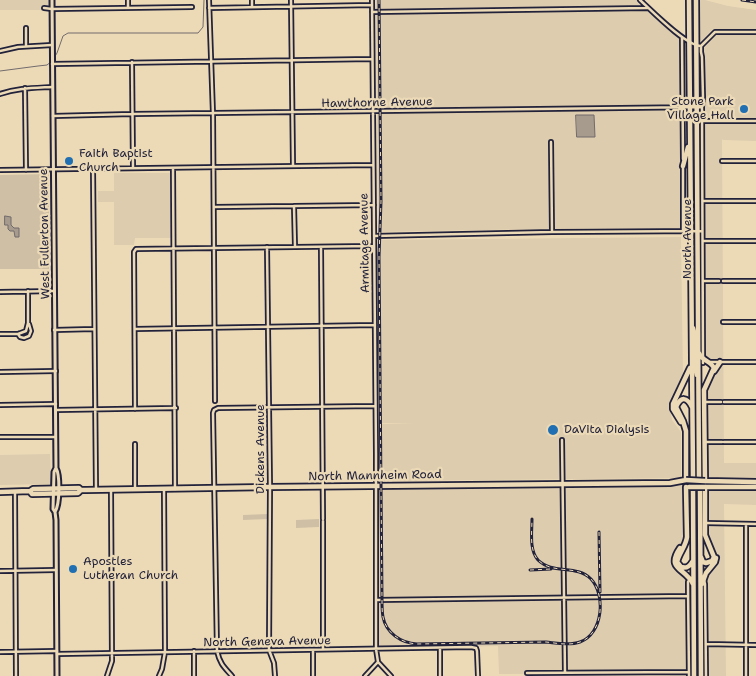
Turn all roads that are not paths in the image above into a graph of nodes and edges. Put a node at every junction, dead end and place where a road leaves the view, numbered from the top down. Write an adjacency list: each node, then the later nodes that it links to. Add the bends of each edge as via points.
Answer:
1 (52, 0): 20 (street, West Fullerton Avenue)
2 (128, 0): 17 (street)
3 (252, 0): 15 (street)
4 (291, 0): 12 (street)
5 (332, 0): 13 (street)
6 (372, 0): 11 (street, Armitage Avenue)
7 (640, 0): 19 (street)
8 (689, 0): 25 (main road, North Avenue)
9 (696, 0): 28 (main road, North Avenue)
10 (209, 1): 18 (street)
11 (372, 5): 13 (street); 21 (street, Armitage Avenue)
12 (291, 6): 13 (street); 15 (street); 31 (street)
13 (332, 6)
14 (192, 7): 17 (street)
15 (252, 7): 18 (street)
16 (44, 8): 20 (street)
17 (128, 8): 20 (street)
18 (209, 8): 32 (street)
19 (648, 8): 21 (street); 24 (street)
20 (52, 9): 26 (street, West Fullerton Avenue)
21 (372, 12): 30 (street, Armitage Avenue)
22 (26, 28): 27 (street)
23 (756, 32): 28 (street, via 715,32)
24 (682, 38): 25 (street); 38 (street, North Avenue)
25 (690, 42): 28 (street); 39 (main road, North Avenue)
26 (52, 45): 27 (street); 34 (street, West Fullerton Avenue)
27 (26, 46): 29 (street)
28 (698, 46): 40 (main road, North Avenue)
29 (0, 51)
30 (372, 59): 31 (street); 41 (street, Armitage Avenue)
31 (292, 60): 32 (street); 42 (street)
32 (211, 61): 33 (street); 44 (street)
33 (132, 62): 34 (street); 43 (street)
34 (52, 63): 35 (street, West Fullerton Avenue)
35 (52, 87): 36 (street); 45 (street, West Fullerton Avenue)
36 (25, 88): 37 (street); 65 (street)
37 (0, 94)
38 (683, 107): 39 (street, Hawthorne Avenue); 41 (street, Hawthorne Avenue); 57 (street, North Avenue)
39 (690, 107): 40 (street, Hawthorne Avenue); 48 (main road, North Avenue)
40 (699, 107): 46 (street, North Avenue); 49 (main road, North Avenue)
41 (373, 112): 42 (street, Hawthorne Avenue); 56 (street, Armitage Avenue)
42 (293, 113): 44 (street, Hawthorne Avenue); 55 (street)
43 (132, 114): 44 (street, Hawthorne Avenue); 45 (street, Hawthorne Avenue); 60 (street)
44 (213, 114): 58 (street)
45 (52, 116): 63 (street, West Fullerton Avenue)
46 (702, 121): 47 (street); 50 (street, North Avenue)
47 (756, 121)
48 (690, 135): 57 (main road); 72 (main road, North Avenue)
49 (697, 137): 50 (main road); 62 (main road, North Avenue)
50 (702, 141): 52 (street, North Avenue)
51 (551, 142): 74 (street)
52 (703, 161): 62 (main road); 66 (street, North Avenue)
53 (722, 161): 54 (street)
54 (756, 161)
55 (293, 165): 56 (street); 58 (street)
56 (373, 165): 68 (street, Armitage Avenue)
57 (683, 166): 71 (street, North Avenue)
58 (213, 167): 61 (street); 70 (street)
59 (93, 168): 60 (street); 63 (street); 97 (street)
60 (133, 168): 61 (street)
61 (173, 168): 82 (street)
62 (697, 168): 73 (main road, North Avenue)
63 (53, 169): 65 (street); 87 (street, West Fullerton Avenue)
64 (0, 170): 65 (street)
65 (26, 170)
66 (702, 201): 67 (street); 73 (street, North Avenue)
67 (756, 201)
68 (374, 205): 69 (street); 75 (street, Armitage Avenue)
69 (294, 206): 70 (street); 80 (street)
70 (214, 207): 83 (street)
71 (683, 231): 72 (street); 74 (street)
72 (690, 231): 73 (street); 92 (main road, North Avenue)
73 (700, 231): 76 (street, North Avenue); 103 (main road, North Avenue)
74 (552, 232): 75 (street)
75 (374, 236): 78 (street, Armitage Avenue)
76 (702, 241): 77 (street); 84 (street, North Avenue)
77 (756, 241)
78 (374, 246): 81 (street); 93 (street, Armitage Avenue)
79 (267, 247): 80 (street); 83 (street); 95 (street, Dickens Avenue)
80 (295, 247): 81 (street)
81 (321, 247): 94 (street)
82 (174, 248): 83 (street); 98 (street, via 136,249 134,252); 99 (street)
83 (214, 248): 96 (street)
84 (703, 281): 85 (street); 104 (street, North Avenue)
85 (756, 281)
86 (28, 291): 87 (street); 88 (street); 91 (street)
87 (54, 291): 100 (street, West Fullerton Avenue)
88 (0, 292)
89 (724, 322): 90 (street)
90 (756, 322)
91 (28, 323): 102 (street, via 26,331); 102 (street, via 32,331 29,336 24,338)
92 (691, 324): 107 (main road, North Avenue); 112 (main road)
93 (375, 325): 94 (street); 119 (street, Armitage Avenue)
94 (322, 326): 95 (street); 118 (street)
95 (268, 327): 96 (street); 120 (street, Dickens Avenue)
96 (215, 328): 99 (street); 113 (street)
97 (94, 329): 100 (street); 125 (street)
98 (135, 329): 99 (street); 123 (street)
99 (175, 329): 122 (street)
100 (54, 330): 108 (street, West Fullerton Avenue)
101 (0, 334): 102 (street)
102 (18, 334)
103 (699, 352): 104 (main road); 109 (main road, North Avenue)
104 (705, 361): 105 (street); 109 (main road); 111 (main road, via 713,365)
105 (720, 362): 106 (street); 111 (main road)
106 (756, 362)
107 (692, 365): 121 (main road, North Avenue); 126 (main road, via 673,404)
108 (56, 371): 110 (street); 116 (street, West Fullerton Avenue)
109 (699, 371): 112 (main road, North Avenue)
110 (0, 372)
111 (713, 372): 114 (main road, via 705,386)
112 (699, 386): 134 (main road, North Avenue)
113 (215, 401)
114 (704, 402): 115 (street); 130 (main road)
115 (756, 402)
116 (56, 404): 117 (street); 124 (street, West Fullerton Avenue)
117 (0, 405)
118 (322, 406): 119 (street); 120 (street); 142 (street)
119 (375, 406): 140 (street, Armitage Avenue)
120 (269, 407): 141 (street, Dickens Avenue); 145 (street, via 215,409)
121 (692, 407): 126 (main road, via 683,399 676,407); 133 (main road, North Avenue)
122 (176, 408): 123 (street); 148 (street)
123 (135, 409): 125 (street)
124 (56, 410): 125 (street); 127 (street, West Fullerton Avenue)
125 (95, 410): 149 (street)
126 (686, 431): 135 (main road)
127 (56, 437): 128 (street); 154 (street, West Fullerton Avenue)
128 (0, 438)
129 (562, 440): 139 (street)
130 (705, 442): 131 (street); 136 (main road)
131 (756, 442)
132 (135, 444): 151 (street)
133 (693, 477)
134 (699, 477)
135 (686, 480): 136 (main road, North Mannheim Road, bridge); 138 (main road, North Mannheim Road)
136 (705, 480): 137 (main road, North Mannheim Road)
137 (756, 482)
138 (670, 483): 139 (main road, North Mannheim Road); 143 (main road, North Mannheim Road)
139 (563, 484): 140 (main road, North Mannheim Road); 174 (street)
140 (376, 486): 142 (main road, North Mannheim Road); 175 (street, Armitage Avenue)
141 (270, 487): 142 (main road, North Mannheim Road); 145 (main road, North Mannheim Road); 183 (street, Dickens Avenue)
142 (323, 487): 181 (street)
143 (686, 487): 144 (main road, North Mannheim Road, bridge); 160 (main road)
144 (705, 487): 146 (main road, North Mannheim Road); 157 (main road)
145 (215, 488): 148 (main road, North Mannheim Road); 186 (street)
146 (756, 488)
147 (164, 489): 148 (main road, North Mannheim Road); 151 (main road, North Mannheim Road); 190 (street)
148 (176, 489)
149 (96, 490): 150 (main road, North Mannheim Road); 154 (main road, North Mannheim Road)
150 (111, 490): 151 (main road, North Mannheim Road); 191 (street)
151 (135, 490)
152 (693, 490): 163 (main road)
153 (700, 490): 162 (main road)
154 (56, 491): 156 (main road, North Mannheim Road, via 32,489 30,492); 164 (street, West Fullerton Avenue)
155 (0, 492): 156 (main road, North Mannheim Road)
156 (15, 492): 166 (street)
157 (705, 523): 158 (street); 161 (main road)
158 (746, 524): 159 (street); 178 (street)
159 (756, 524)
160 (687, 531): 163 (main road, via 677,562 685,568); 169 (main road, via 674,561 676,568)
161 (706, 538): 162 (main road, via 713,560 706,563); 170 (main road, via 717,557)
162 (700, 556): 168 (main road)
163 (693, 559): 167 (main road)
164 (56, 570): 166 (street); 189 (street, West Fullerton Avenue)
165 (0, 571): 166 (street)
166 (16, 571): 188 (street)
167 (693, 573): 169 (street); 171 (main road)
168 (700, 573): 170 (street); 172 (main road)
169 (690, 579): 171 (main road); 173 (street)
170 (704, 579): 172 (main road); 177 (street)
171 (693, 587): 176 (main road)
172 (700, 590): 177 (main road)
173 (688, 596): 174 (street); 176 (street)
174 (564, 598): 175 (street); 194 (street)
175 (376, 600): 182 (street, Armitage Avenue)
176 (691, 643): 177 (street); 195 (street); 208 (main road)
177 (703, 644): 178 (street); 209 (main road); 210 (street)
178 (746, 645): 179 (street); 211 (street)
179 (756, 645)
180 (440, 648): 182 (street, North Geneva Avenue); 206 (street); 207 (street, North Geneva Avenue, via 476,648)
181 (323, 649): 182 (street, North Geneva Avenue); 184 (street, North Geneva Avenue)
182 (376, 649): 192 (street, Armitage Avenue)
183 (269, 650): 184 (street, North Geneva Avenue); 186 (street, North Geneva Avenue); 202 (street, Dickens Avenue)
184 (313, 650): 203 (street)
185 (194, 651): 186 (street, North Geneva Avenue); 190 (street, North Geneva Avenue); 200 (street)
186 (217, 651): 201 (street, via 222,665)
187 (0, 652): 188 (street, North Geneva Avenue)
188 (16, 652): 189 (street, North Geneva Avenue); 196 (street)
189 (57, 652): 191 (street, North Geneva Avenue); 197 (street, West Fullerton Avenue)
190 (164, 652): 191 (street, North Geneva Avenue); 199 (street)
191 (112, 653): 198 (street)
192 (378, 662): 204 (street); 205 (street)
193 (527, 673): 194 (street)
194 (565, 673): 195 (street)
195 (689, 674)
196 (16, 676)
197 (58, 676)
198 (108, 676)
199 (159, 676)
200 (194, 676)
201 (232, 676)
202 (275, 676)
203 (313, 676)
204 (365, 676)
205 (391, 676)
206 (440, 676)
207 (478, 676)
208 (694, 676)
209 (701, 676)
210 (706, 676)
211 (746, 676)

